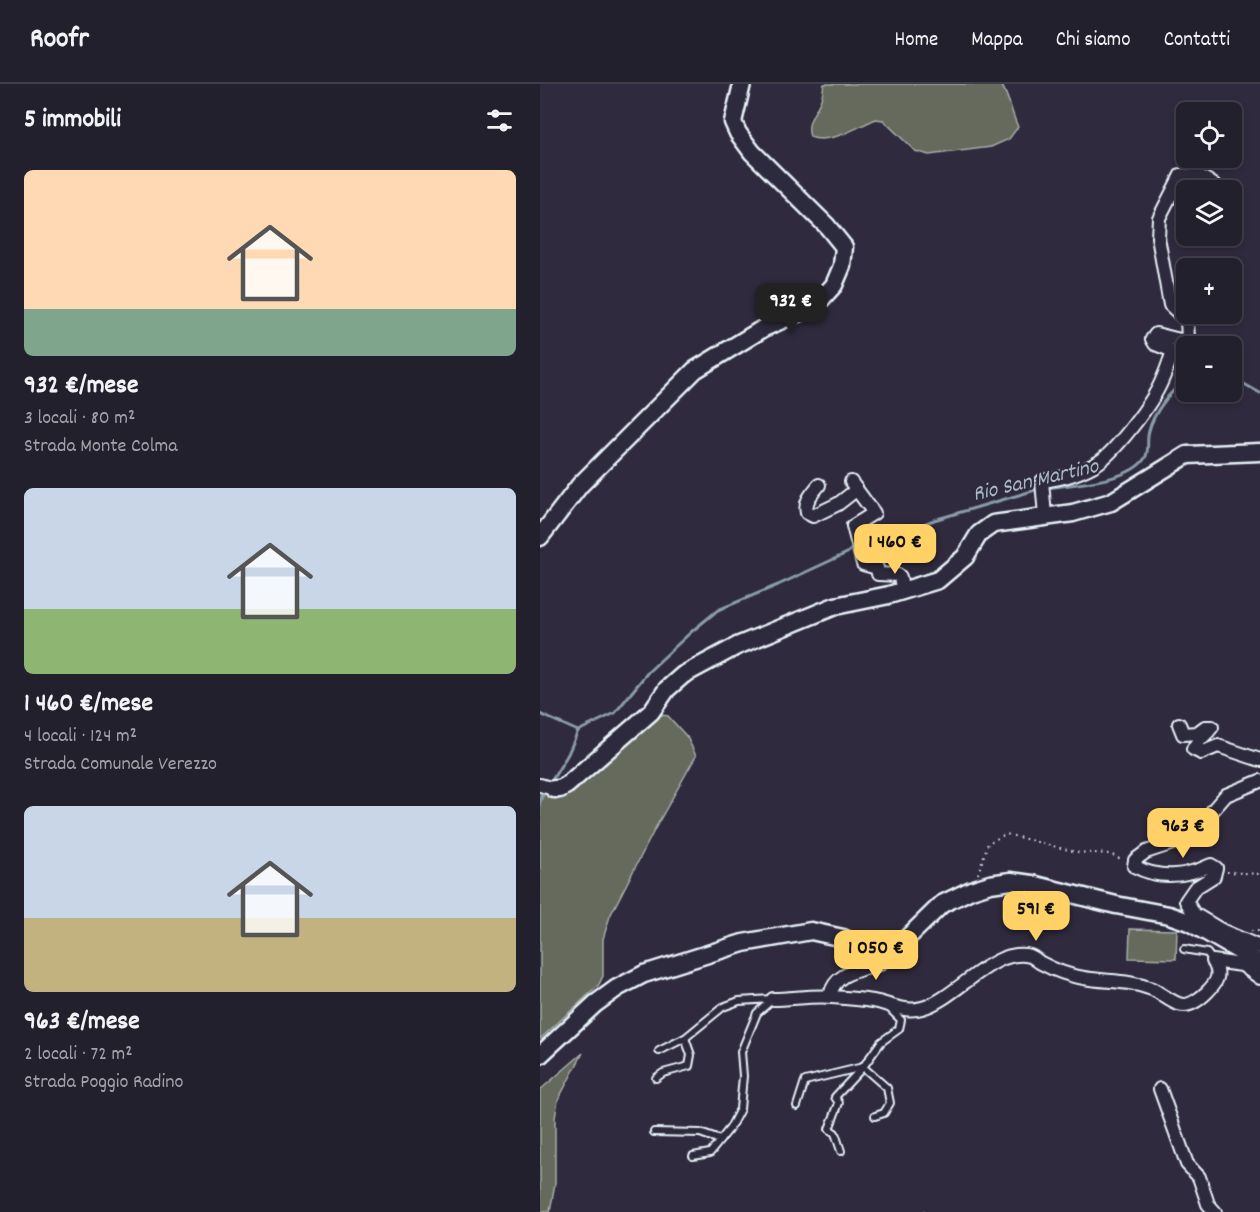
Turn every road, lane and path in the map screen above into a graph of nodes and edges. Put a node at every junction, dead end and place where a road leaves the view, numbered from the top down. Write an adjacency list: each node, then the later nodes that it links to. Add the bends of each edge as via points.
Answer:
1 (742, 84): 8 (street, via 733,122 738,133 844,247 834,285 816,304 764,328 695,370 579,484)
2 (1179, 180): 3 (street, via 1181,176 1200,176)
3 (1206, 180)
4 (1176, 186): 7 (street, via 1159,218 1158,237 1170,305 1187,321 1188,338 1155,334 1155,344 1173,351 1155,395 1099,462 1075,474 1042,481)
5 (1260, 452): 7 (street, via 1187,455 1111,502)
6 (819, 485): 9 (street, via 807,500 807,513 813,516 838,504 853,486 874,513 853,526 863,564 877,568 878,574 898,575 902,587)
7 (1045, 516): 9 (street, via 993,524 979,534 950,572)
8 (542, 531)
9 (908, 589): 13 (street, via 835,606 700,665 667,689 651,712 579,775 561,789)
10 (1179, 724): 11 (street, via 1183,734 1212,728 1198,739 1193,749 1201,753 1218,746)
11 (1260, 760)
12 (1260, 782): 14 (street, via 1226,795 1197,836 1146,852 1135,860)
13 (547, 787)
14 (1134, 866): 15 (street, via 1166,876 1191,874 1211,865); 17 (path, via 1110,854 1076,852 1006,834 988,843 978,868)
15 (1215, 871): 16 (path); 18 (street, via 1186,901 1194,914)
16 (1260, 874)
17 (977, 888): 18 (street, via 1011,881 1032,884 1169,915); 20 (street, via 942,904)
18 (1217, 933): 19 (street); 23 (street)
19 (1260, 947)
20 (891, 949): 25 (street, via 882,963 837,980); 30 (street, via 862,947 843,938 811,932 743,943 675,963 617,988)
21 (1184, 949): 22 (lane, via 1207,954)
22 (1213, 961): 24 (street, via 1242,965); 27 (street, via 1219,970 1218,978 1191,1004 1182,1005 1151,989 1122,981 1084,978 1018,954 992,963 933,1004 906,1011)
23 (1260, 963)
24 (1260, 978)
25 (830, 996): 26 (street); 27 (street)
26 (773, 999): 28 (lane, via 739,1001 723,1007); 37 (lane, via 757,1013 741,1052 744,1076 740,1109)
27 (893, 1005): 31 (lane, via 891,1010 901,1020 899,1029 881,1042)
28 (685, 1038): 29 (lane); 32 (lane, via 689,1066)
29 (659, 1051)
30 (540, 1055)
31 (863, 1067): 34 (lane, via 805,1081); 35 (lane, via 887,1088 890,1103 885,1113); 38 (lane, via 835,1096 839,1103 829,1129 835,1133)
32 (656, 1078)
33 (1160, 1089): 40 (street, via 1187,1164 1199,1177 1208,1204)
34 (797, 1106)
35 (875, 1116)
36 (654, 1132): 37 (lane, via 700,1133)
37 (720, 1140): 39 (lane, via 710,1153)
38 (841, 1151)
39 (693, 1155)
40 (1215, 1212)

